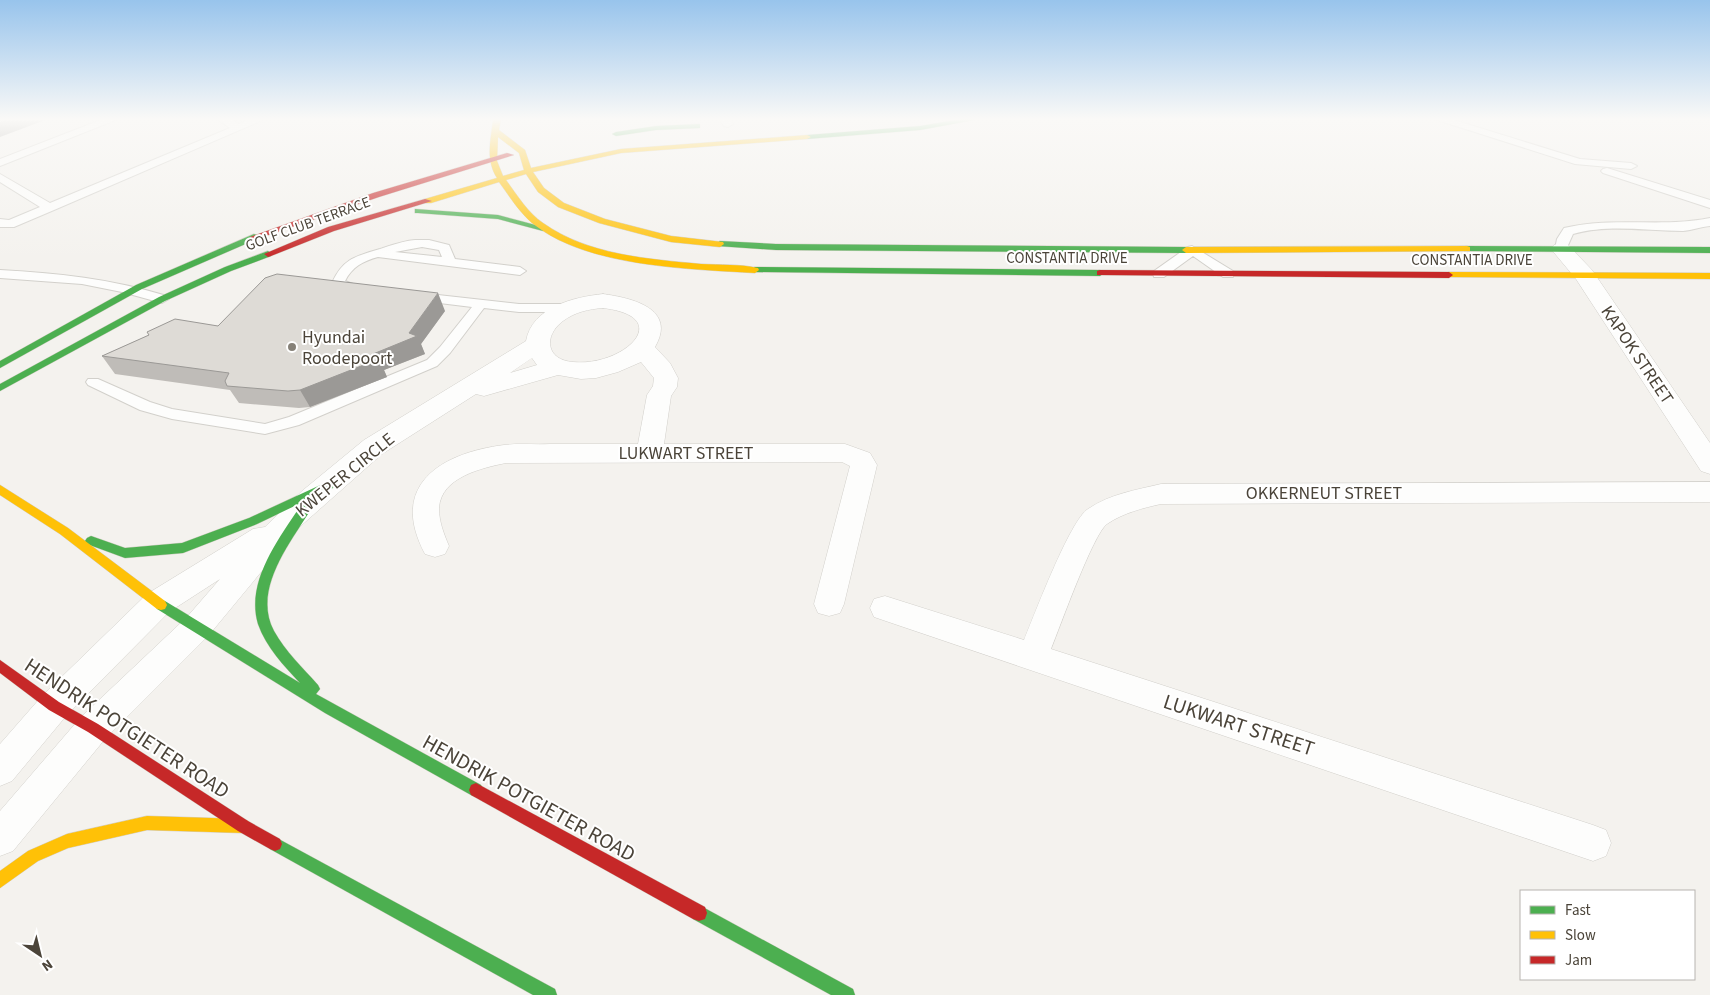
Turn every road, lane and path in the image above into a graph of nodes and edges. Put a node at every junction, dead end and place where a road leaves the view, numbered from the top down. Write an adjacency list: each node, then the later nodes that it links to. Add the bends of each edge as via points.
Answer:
1 (151, 165): 13 (lane)
2 (474, 165): 27 (street, GOLF CLUB TERRACE, via 312,214)
3 (495, 165): 11 (street, CONSTANTIA DRIVE)
4 (527, 165): 9 (street, CONSTANTIA DRIVE)
5 (554, 165): 9 (street, GOLF CLUB TERRACE)
6 (1590, 165): 12 (lane)
7 (1624, 165): 8 (lane)
8 (1631, 166)
9 (528, 171): 11 (street, GOLF CLUB TERRACE); 19 (street, CONSTANTIA DRIVE, via 541,190 582,215 648,234 697,243 776,247)
10 (0, 177): 13 (lane)
11 (502, 178): 14 (street, GOLF CLUB TERRACE); 17 (street, CONSTANTIA DRIVE, via 522,207)
12 (1710, 204)
13 (50, 208): 16 (lane, via 10,224)
14 (389, 211): 17 (street, via 438,211 498,217); 30 (street, GOLF CLUB TERRACE, via 279,248)
15 (1710, 222): 18 (lane, via 1685,226 1603,225 1580,228 1568,231)
16 (0, 223)
17 (545, 228): 23 (street, CONSTANTIA DRIVE, via 582,245 618,255 692,266 776,271)
18 (1561, 248): 19 (street, CONSTANTIA DRIVE); 20 (street, CONSTANTIA DRIVE); 25 (street, KAPOK STREET)
19 (1192, 250): 23 (lane); 24 (lane)
20 (1710, 250)
21 (520, 271): 28 (lane, via 377,253 360,258 343,270 338,283 354,290)
22 (0, 274): 27 (lane, via 58,277)
23 (1159, 274): 24 (street, CONSTANTIA DRIVE)
24 (1228, 274): 25 (street, CONSTANTIA DRIVE)
25 (1584, 275): 26 (street, CONSTANTIA DRIVE); 44 (street, KAPOK STREET)
26 (1710, 276)
27 (134, 289): 30 (lane); 36 (street, GOLF CLUB TERRACE)
28 (374, 292)
29 (403, 295): 31 (lane)
30 (162, 299): 40 (street, GOLF CLUB TERRACE)
31 (481, 304): 32 (lane); 39 (lane, via 432,363 294,422 272,428 172,414 144,406)
32 (519, 308): 33 (lane); 34 (lane)
33 (568, 308): 34 (street, KWEPER CIRCLE, via 553,316); 35 (street, KWEPER CIRCLE, via 603,301 635,308 645,316 650,326 649,337)
34 (540, 335): 38 (street, via 538,350 545,360); 41 (street, KWEPER CIRCLE)
35 (642, 348): 37 (street, KWEPER CIRCLE, via 630,359); 42 (street, via 666,378 665,387)
36 (0, 365)
37 (613, 366): 38 (street, KWEPER CIRCLE, via 575,371); 42 (street, via 653,382)
38 (558, 367): 41 (street, KWEPER CIRCLE)
39 (93, 382)
40 (0, 388)
41 (456, 395): 46 (street, KWEPER CIRCLE, via 373,447)
42 (659, 395): 43 (street)
43 (650, 453): 50 (street, LUKWART STREET, via 506,454 485,456 451,469 433,485 425,512 427,531); 52 (street, LUKWART STREET, via 845,453 861,460 864,465 862,480)
44 (1710, 464)
45 (0, 489): 49 (street)
46 (320, 492): 48 (street, KWEPER CIRCLE); 49 (street, via 184,548 125,553); 58 (street, via 272,562 266,576 261,611 263,623 274,642)
47 (1710, 492): 55 (street, OKKERNEUT STREET, via 1160,494 1127,502 1096,517 1078,547)
48 (285, 524): 51 (street, KWEPER CIRCLE); 54 (street, KWEPER CIRCLE)
49 (64, 531): 51 (street, HENDRIK POTGIETER ROAD)
50 (435, 546)
51 (158, 603): 54 (street, HENDRIK POTGIETER ROAD); 57 (street, KWEPER CIRCLE)
52 (829, 604)
53 (885, 608): 55 (street, LUKWART STREET)
54 (198, 626): 58 (street, HENDRIK POTGIETER ROAD); 59 (street, KWEPER CIRCLE)
55 (1033, 656): 63 (street, LUKWART STREET)
56 (0, 666): 57 (street, HENDRIK POTGIETER ROAD)
57 (54, 706): 59 (street, HENDRIK POTGIETER ROAD); 60 (street, KWEPER CIRCLE)
58 (330, 709): 66 (street, HENDRIK POTGIETER ROAD)
59 (93, 728): 61 (street, HENDRIK POTGIETER ROAD); 62 (street, KWEPER CIRCLE)
60 (0, 770)
61 (243, 826): 64 (street, via 147,823 67,841 33,856); 65 (street, HENDRIK POTGIETER ROAD)
62 (0, 838)
63 (1593, 843)
64 (0, 880)
65 (549, 995)
66 (847, 995)

